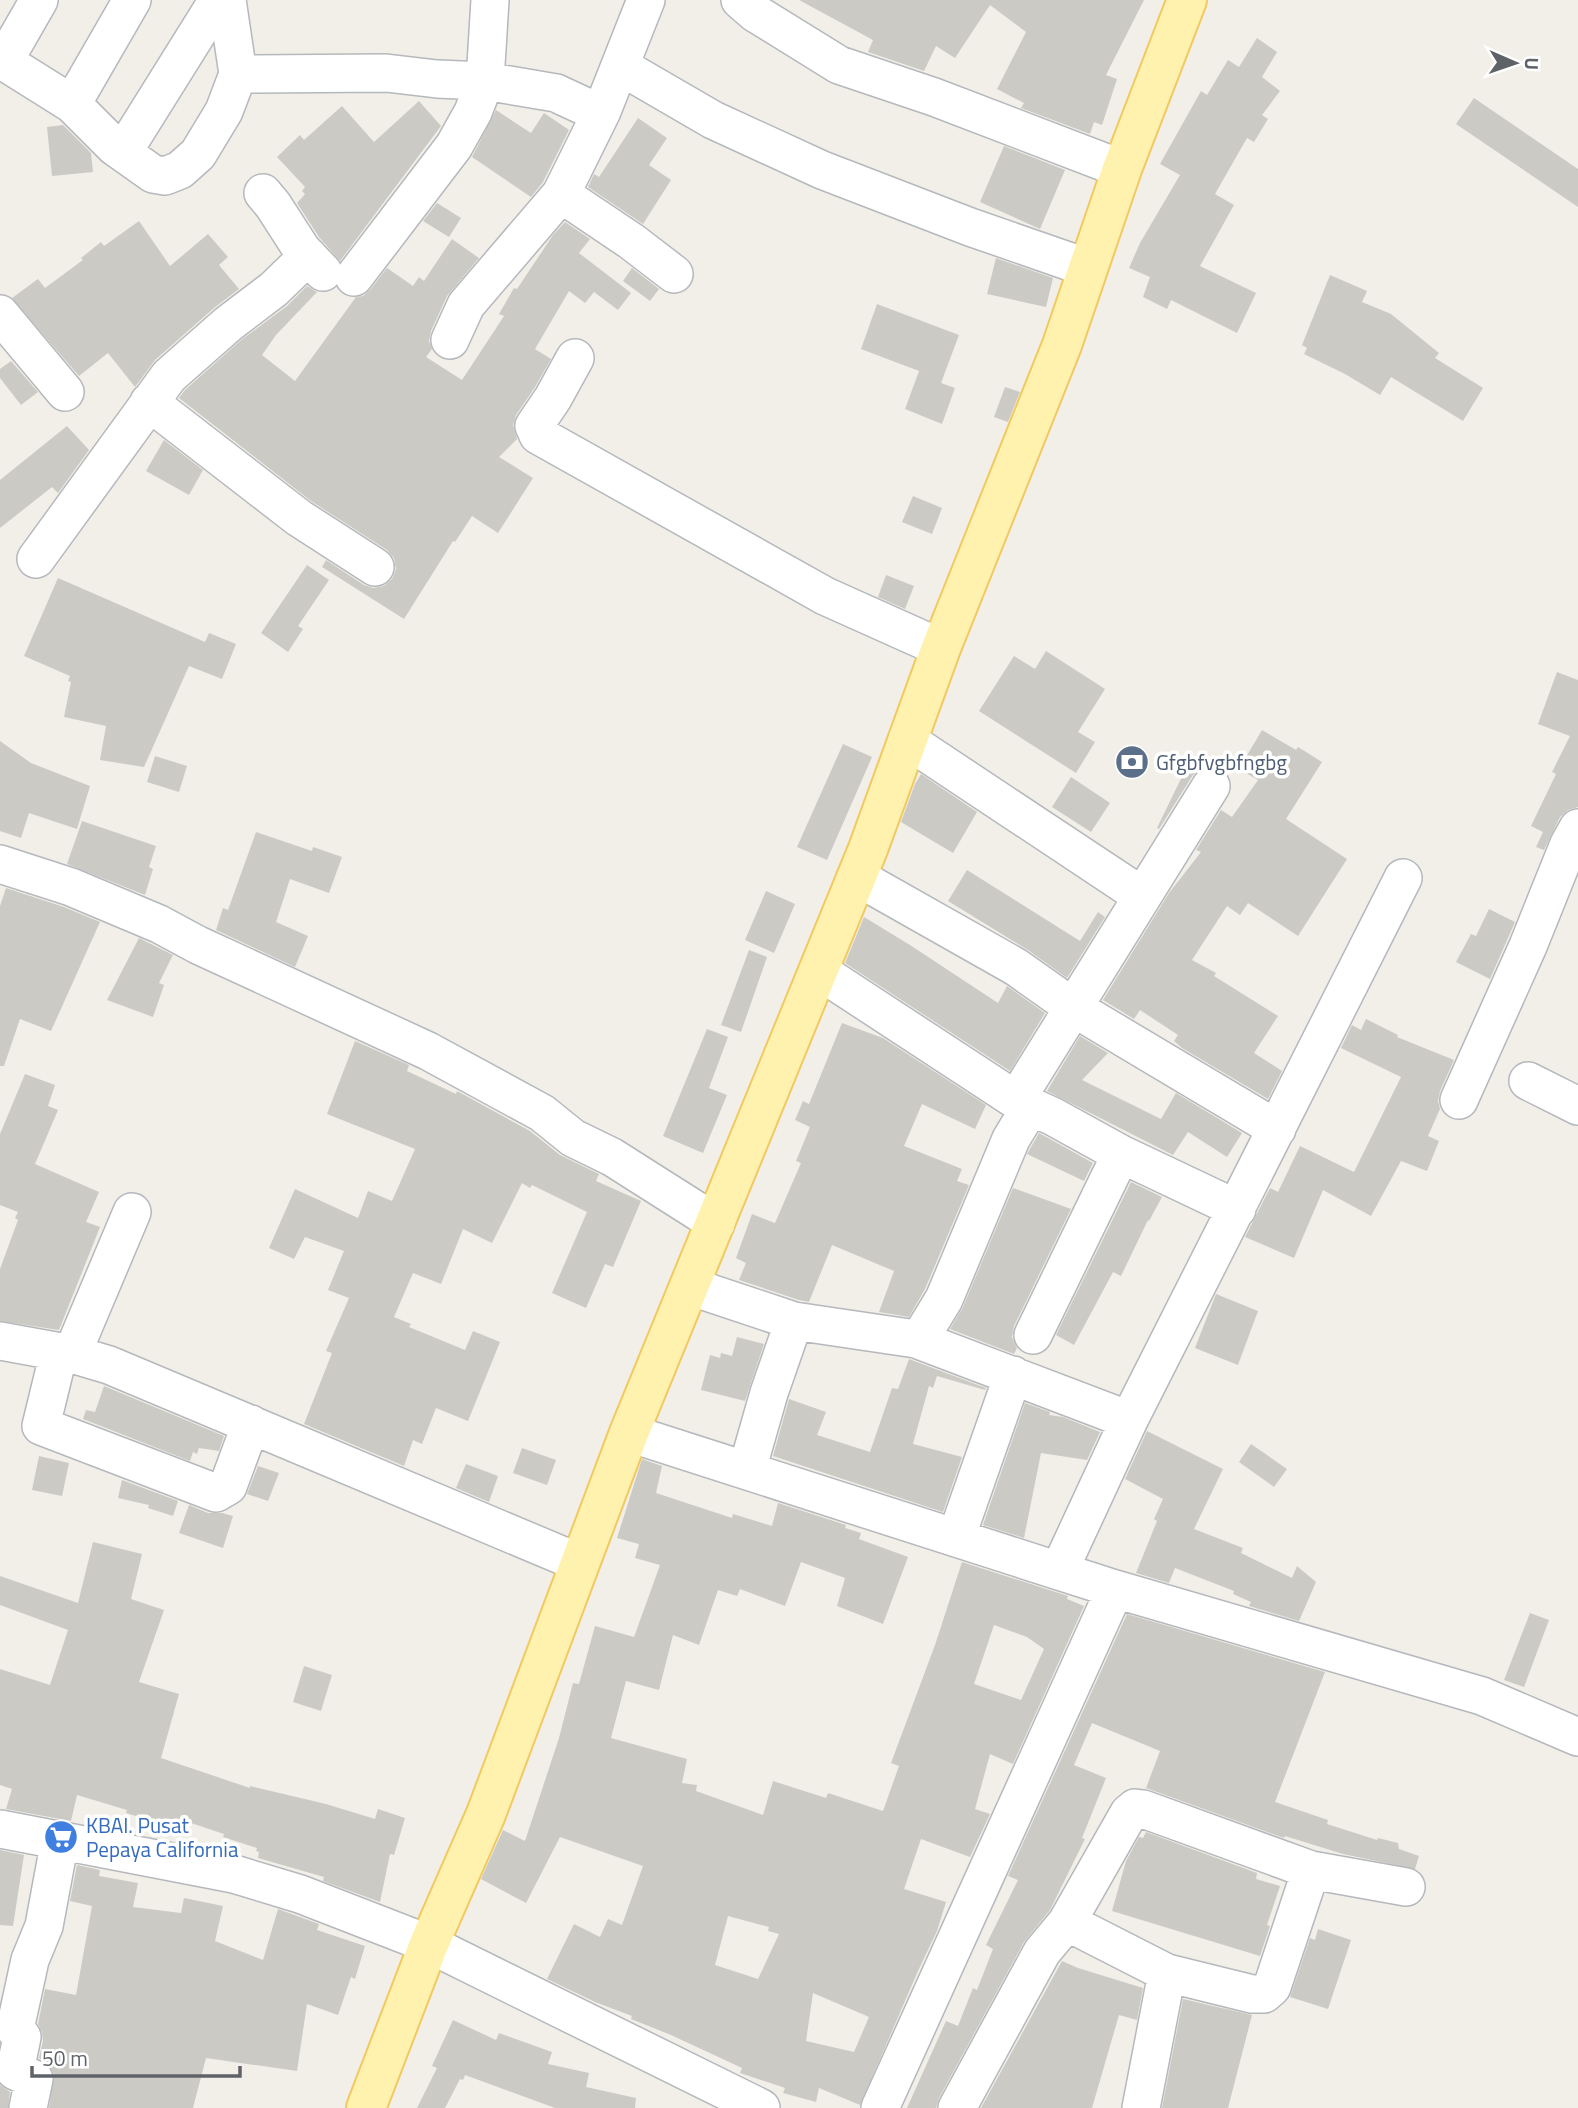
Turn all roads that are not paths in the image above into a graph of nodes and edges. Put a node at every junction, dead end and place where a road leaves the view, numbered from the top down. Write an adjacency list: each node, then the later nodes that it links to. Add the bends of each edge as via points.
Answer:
1 (39, 0): 9 (street)
2 (132, 0): 13 (street)
3 (218, 0): 15 (street)
4 (227, 0): 11 (street)
5 (490, 0): 12 (street)
6 (646, 0): 10 (street)
7 (740, 0): 16 (street, via 839,65)
8 (1187, 0): 16 (main road)
9 (2, 60): 13 (street)
10 (620, 66): 14 (street); 20 (street, via 713,120 822,170)
11 (238, 74): 12 (street, via 386,73); 15 (street, via 218,122 198,154 180,170 166,176 153,174)
12 (485, 81): 14 (street, via 556,93); 19 (street, via 454,146)
13 (72, 104): 15 (street)
14 (602, 111): 18 (street)
15 (123, 152)
16 (1122, 169): 20 (main road)
17 (263, 193): 19 (street)
18 (561, 194): 21 (street); 23 (street, via 466,305)
19 (328, 268): 26 (street, via 274,289 169,376)
20 (1088, 268): 29 (main road, via 1062,345)
21 (674, 274)
22 (0, 314): 25 (street)
23 (450, 340)
24 (575, 358): 29 (street, via 534,426 538,435 825,596)
25 (65, 392)
26 (149, 402): 27 (street); 28 (street, via 299,519)
27 (36, 558)
28 (375, 567)
29 (941, 648): 30 (main road)
30 (907, 740): 34 (main road); 36 (street)
31 (1211, 786): 36 (street)
32 (1578, 828): 40 (street)
33 (0, 864): 47 (street, via 71,887 159,924 428,1051 542,1113 573,1138 612,1157)
34 (856, 877): 37 (main road); 38 (street, via 1016,967)
35 (1403, 878): 43 (street)
36 (1142, 896): 38 (street)
37 (819, 971): 41 (street); 47 (main road)
38 (1074, 1008): 41 (street); 43 (street)
39 (1528, 1081): 42 (street)
40 (1459, 1100)
41 (1024, 1103): 44 (street); 51 (street, via 944,1299)
42 (1578, 1106)
43 (1277, 1129): 45 (street)
44 (1121, 1154): 45 (street); 50 (street)
45 (1237, 1209): 55 (street)
46 (132, 1212): 53 (street)
47 (716, 1223): 48 (main road)
48 (689, 1286): 49 (street); 57 (main road)
49 (794, 1321): 51 (street); 58 (street)
50 (1033, 1335)
51 (919, 1340): 54 (street)
52 (0, 1341): 53 (street)
53 (65, 1353): 56 (street, via 109,1365); 56 (street, via 41,1426 216,1493 228,1486)
54 (1013, 1375): 55 (street); 59 (street)
55 (1129, 1420): 61 (street)
56 (251, 1424): 60 (street)
57 (629, 1433): 58 (street); 60 (main road)
58 (747, 1470): 59 (street)
59 (956, 1538): 61 (street)
60 (580, 1563): 69 (main road, via 486,1814)
61 (1059, 1571): 62 (street)
62 (1115, 1589): 63 (street, via 1482,1696); 74 (street)
63 (1578, 1737)
64 (0, 1829): 65 (street)
65 (60, 1840): 69 (street, via 234,1874); 71 (street, via 44,1926 30,1960 15,2029 22,2037 15,2071 34,2079)
66 (1311, 1870): 67 (street); 68 (street, via 1135,1808); 70 (street, via 1272,1987 1264,1994)
67 (1406, 1887)
68 (1068, 1922): 70 (street); 75 (street, via 1042,1952)
69 (429, 1944): 72 (main road); 73 (street)
70 (1167, 1973): 76 (street)
71 (27, 2108)
72 (366, 2108)
73 (761, 2108)
74 (880, 2108)
75 (957, 2108)
76 (1141, 2108)

